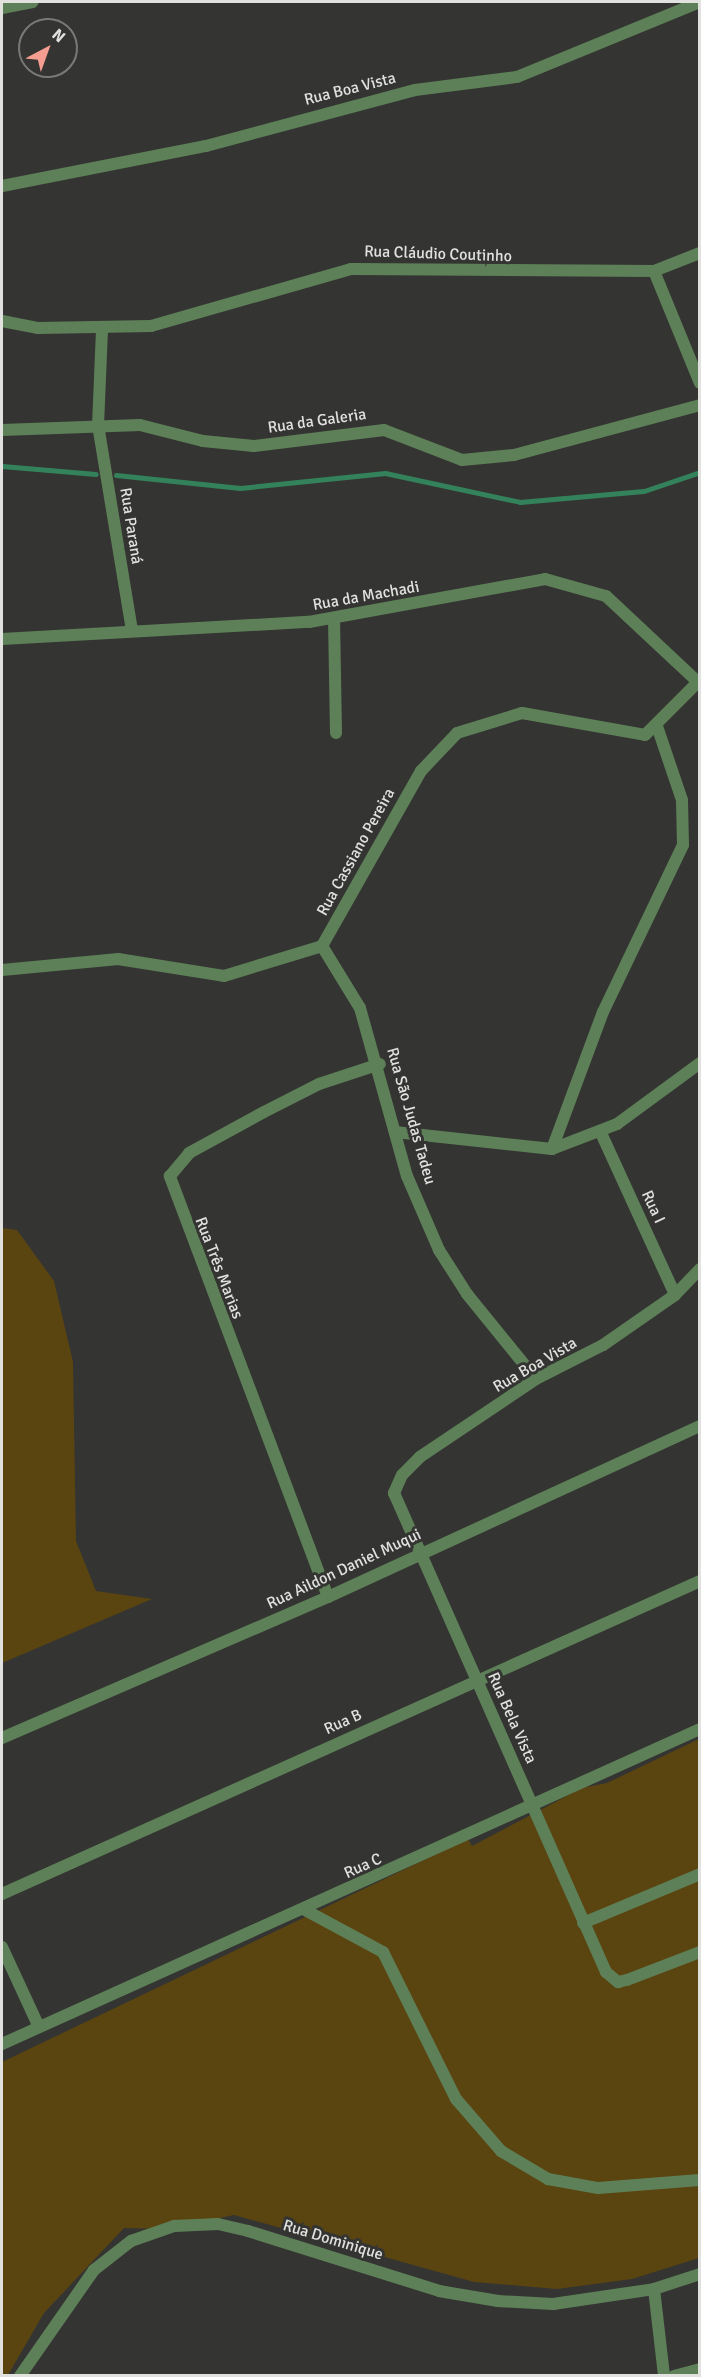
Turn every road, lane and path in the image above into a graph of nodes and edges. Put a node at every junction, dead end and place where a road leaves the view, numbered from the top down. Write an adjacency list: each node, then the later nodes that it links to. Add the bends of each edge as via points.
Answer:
1 (32, 2): 3 (street)
2 (699, 2): 4 (street, Rua Boa Vista, via 517,77 415,90 206,146)
3 (2, 8)
4 (2, 186)
5 (699, 253): 6 (street, Rua Cláudio Coutinho)
6 (654, 271): 8 (street, Rua Cláudio Coutinho, via 351,268 193,318); 9 (street)
7 (2, 321): 8 (street, Rua Cláudio Coutinho, via 38,328)
8 (102, 330): 11 (street, Rua Paraná)
9 (699, 383)
10 (699, 405): 11 (street, Rua da Galeria, via 514,455 462,460 384,430 254,446 203,441 146,426)
11 (98, 425): 12 (street, Rua da Galeria); 14 (street, Rua Paraná)
12 (2, 430)
13 (334, 618): 14 (street, Rua da Machadi); 16 (street, Rua da Machadi, via 556,580 606,596); 18 (street)
14 (132, 631): 15 (street, Rua da Machadi)
15 (2, 639)
16 (699, 681): 17 (street)
17 (657, 726): 19 (street, Rua Cassiano Pereira, via 645,735 522,713 457,733 421,771); 25 (street, via 682,800 683,845 603,1012)
18 (336, 733)
19 (322, 946): 20 (street, via 224,976 118,959); 22 (street, Rua São Judas Tadeu, via 360,1008)
20 (2, 970)
21 (699, 1063): 24 (street)
22 (380, 1064): 23 (street, Rua São Judas Tadeu); 34 (street, Rua Três Marias, via 319,1084 264,1112 189,1153 170,1176)
23 (394, 1132): 25 (street); 29 (street, Rua São Judas Tadeu, via 439,1250)
24 (600, 1133): 25 (street); 28 (street, Rua I)
25 (552, 1149)
26 (699, 1269): 27 (street, Rua Boa Vista)
27 (694, 1284): 28 (street, Rua Boa Vista)
28 (675, 1295): 29 (street, Rua Boa Vista, via 603,1345)
29 (536, 1379): 31 (street, Rua Boa Vista, via 420,1457 402,1475)
30 (699, 1426): 32 (street, Rua Aildon Daniel Muqui)
31 (394, 1493): 32 (street, Rua Bela Vista)
32 (418, 1551): 34 (street, Rua Aildon Daniel Muqui); 35 (street, Rua Bela Vista)
33 (699, 1581): 35 (street, Rua B)
34 (328, 1597): 37 (street, Rua Aildon Daniel Muqui)
35 (478, 1681): 38 (street, Rua Bela Vista); 40 (street, Rua B)
36 (699, 1729): 38 (street, Rua C)
37 (2, 1738)
38 (532, 1807): 41 (street, Rua C); 42 (street, Rua Bela Vista)
39 (699, 1874): 42 (street)
40 (2, 1894)
41 (305, 1910): 45 (street, Rua C); 47 (street, via 383,1952 456,2099 501,2151 548,2179 598,2188)
42 (583, 1923): 44 (street, Rua Bela Vista, via 598,1958 618,1982)
43 (2, 1947): 45 (street)
44 (699, 1952)
45 (39, 2027): 46 (street, Rua C)
46 (2, 2044)
47 (699, 2180)
48 (699, 2274): 49 (street, Rua Dominique)
49 (654, 2289): 51 (street, Rua Dominique, via 553,2304 498,2301 439,2291 218,2224 174,2226 131,2241 94,2270); 52 (street)
50 (699, 2369): 53 (street)
51 (20, 2376)
52 (663, 2376)
53 (674, 2376)

